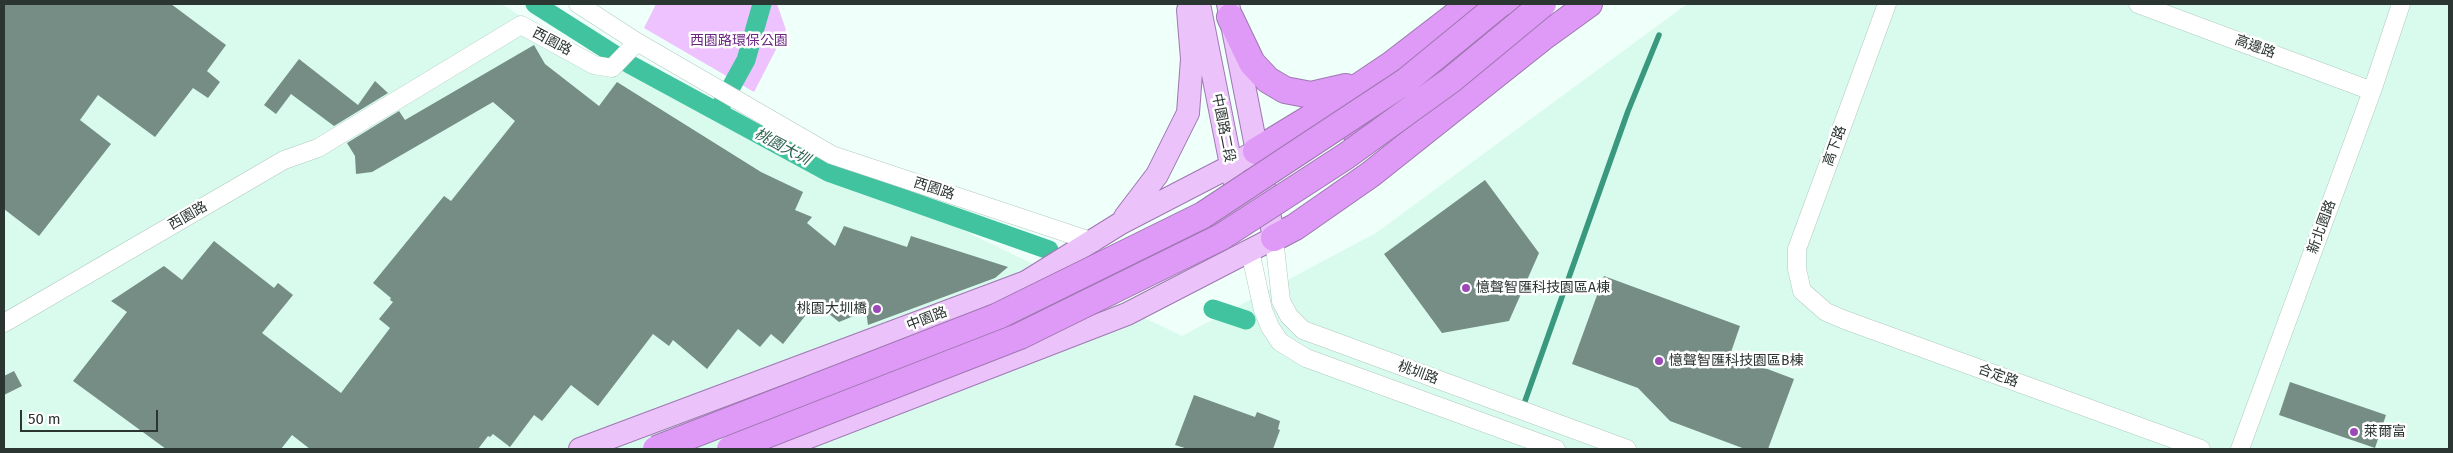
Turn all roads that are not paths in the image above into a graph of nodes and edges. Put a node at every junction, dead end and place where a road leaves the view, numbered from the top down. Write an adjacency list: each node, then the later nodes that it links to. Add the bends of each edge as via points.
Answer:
1 (578, 4): 15 (street)
2 (1187, 4): 22 (main road, via 1192,59 1188,113 1157,176)
3 (1199, 4): 19 (main road, 中園路二段)
4 (1470, 4): 16 (highway)
5 (1500, 4): 30 (highway, bridge, via 1406,81 1203,215 998,316)
6 (1520, 4): 20 (highway, via 1387,110)
7 (1543, 4): 31 (highway, bridge, via 1451,80 1361,145 1221,237 1020,336)
8 (1576, 4): 14 (highway)
9 (1589, 4): 14 (highway)
10 (1887, 4): 26 (street, 高下路, via 1798,249 1797,269)
11 (2138, 4): 17 (street, 高邊路)
12 (2401, 4): 17 (street, 新北園路)
13 (1229, 10): 16 (highway, via 1252,63 1268,80 1285,90 1311,95 1340,90); 18 (main road, 中園路二段)
14 (1542, 38): 23 (highway, via 1371,174)
15 (637, 42): 24 (street, 西園路, via 832,155); 27 (street, 西園路, via 612,68 594,64 521,25 318,148 284,160)
16 (1392, 64): 18 (highway)
17 (2372, 91): 36 (street, 新北園路)
18 (1256, 151): 19 (main road, 中園路); 20 (main road, 中園路二段)
19 (1231, 166): 21 (main road, 中園路二段); 22 (main road, 中園路)
20 (1266, 197): 21 (main road); 23 (main road, 中園路二段)
21 (1240, 210): 25 (main road, 中園路二段); 28 (main road, via 1097,287)
22 (1121, 223): 24 (main road, 中園路)
23 (1274, 238): 25 (main road); 34 (street, 桃圳路, via 1281,301 1302,330)
24 (1094, 242): 29 (main road, 中園路, via 1026,282)
25 (1250, 251): 28 (main road, via 1127,314); 33 (street, 桃圳路, via 1263,310 1280,342 1306,358)
26 (1802, 291): 35 (street, 合定路, via 1826,312 1839,318)
27 (4, 324)
28 (932, 390): 32 (main road)
29 (580, 449)
30 (656, 449)
31 (730, 449)
32 (778, 449)
33 (1556, 449)
34 (1627, 449)
35 (2201, 449)
36 (2240, 449)

